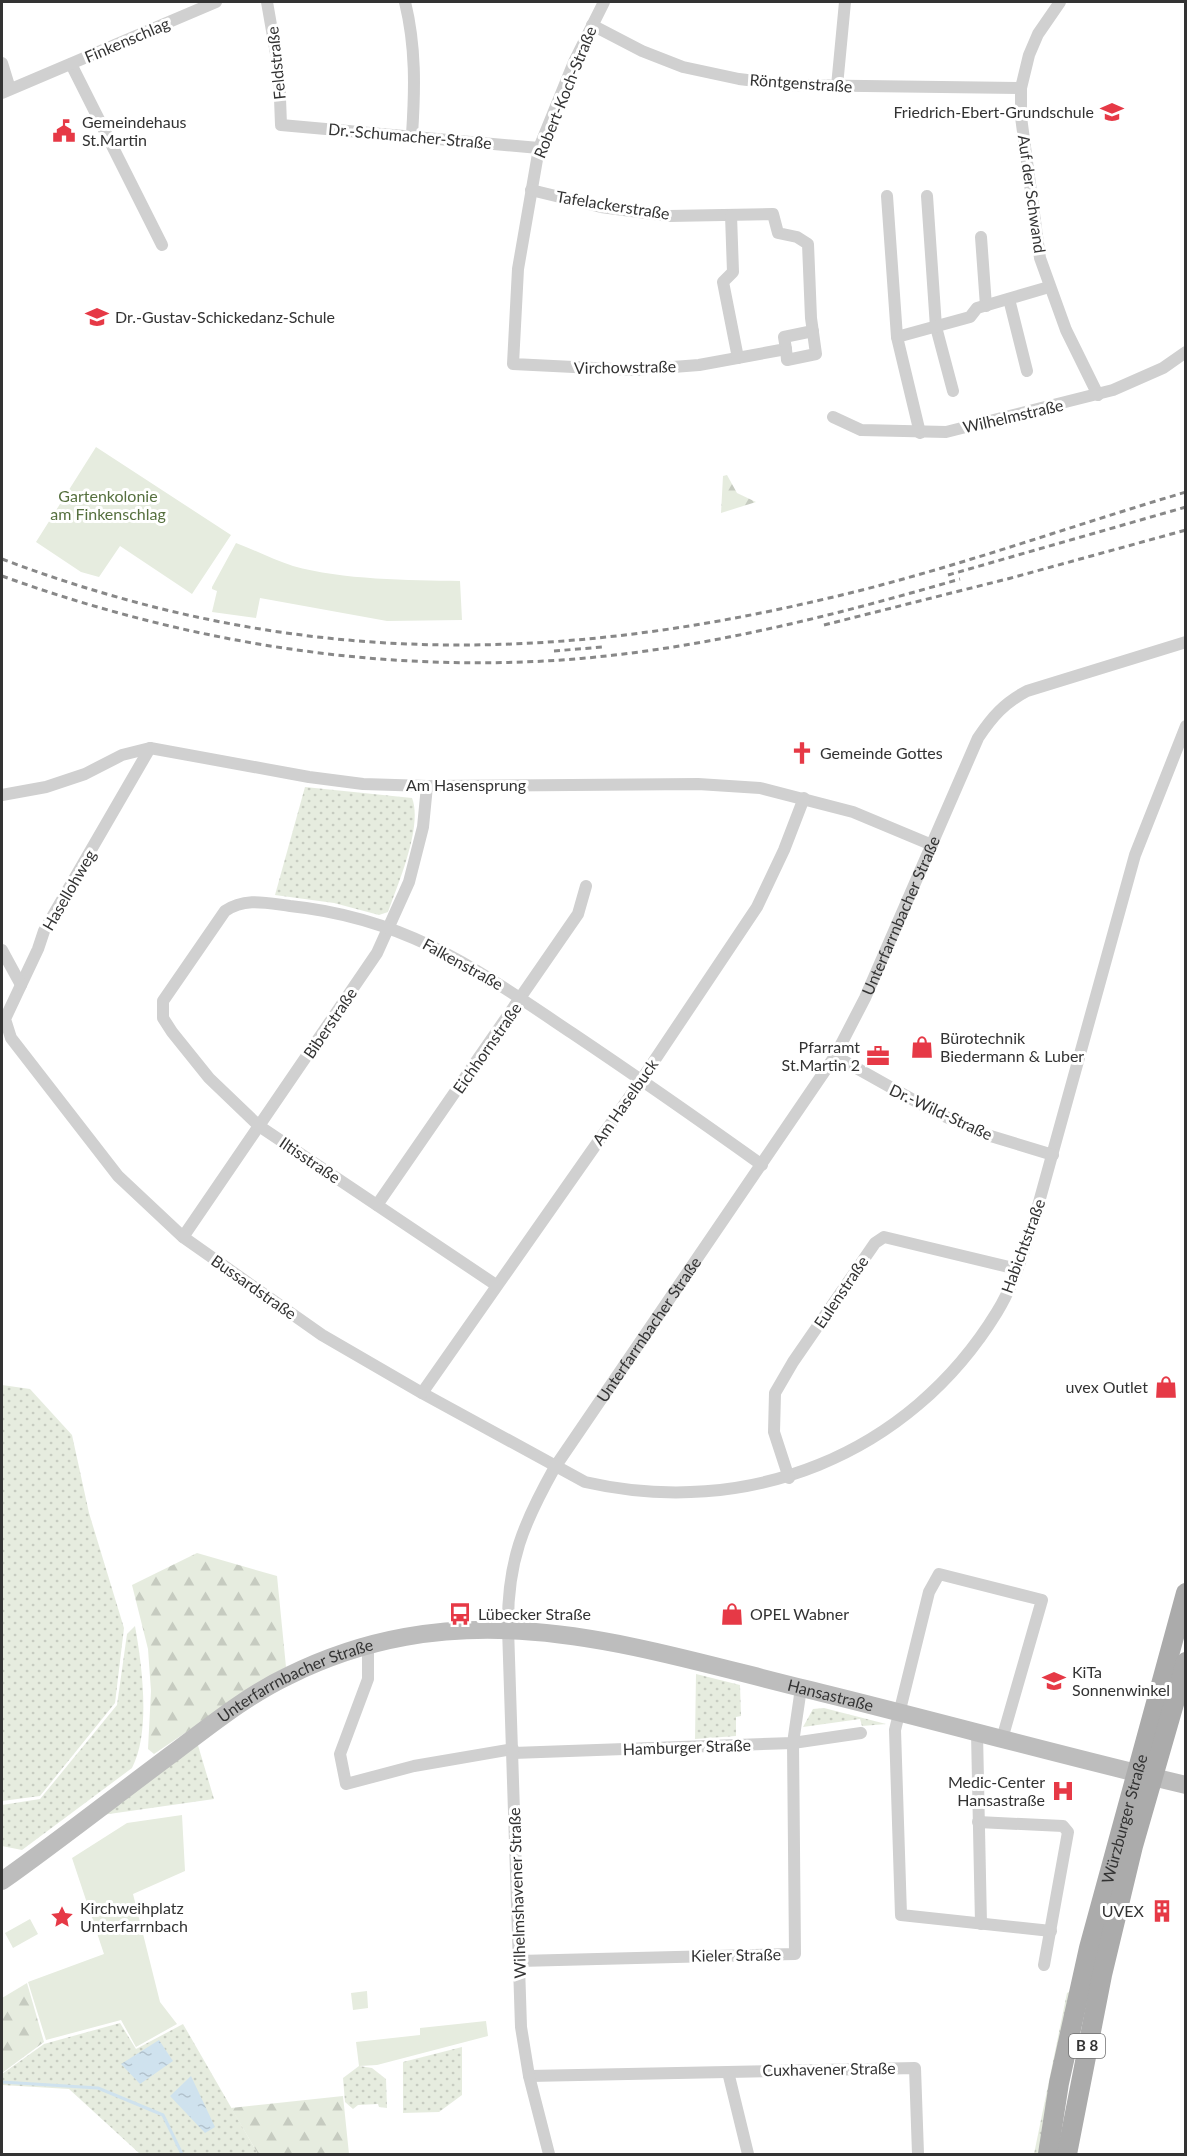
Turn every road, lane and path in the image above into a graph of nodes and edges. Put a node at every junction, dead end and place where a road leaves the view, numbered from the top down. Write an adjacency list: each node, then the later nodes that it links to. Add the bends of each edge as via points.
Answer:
1 (216, 2): 9 (street, Finkenschlag)
2 (267, 2): 13 (street, Feldstraße, via 279,71)
3 (405, 2): 14 (street, via 413,35)
4 (604, 2): 7 (street, Robert-Koch-Straße)
5 (845, 2): 10 (street)
6 (1060, 2): 11 (street, Auf der Schwand, via 1038,34)
7 (592, 25): 10 (street, Röntgenstraße, via 683,67 788,86); 15 (street, Robert-Koch-Straße)
8 (2, 63): 12 (street)
9 (70, 64): 12 (street, Finkenschlag); 21 (street, Finkenschlag)
10 (837, 86): 11 (street, Röntgenstraße)
11 (1020, 88): 22 (street, Auf der Schwand, via 1035,232)
12 (6, 91)
13 (281, 125): 14 (street, Dr.-Schumacher-Straße)
14 (412, 135): 15 (street, Dr.-Schumacher-Straße)
15 (539, 148): 16 (street, Robert-Koch-Straße)
16 (531, 190): 19 (street, Tafelackerstraße, via 629,211 669,216); 31 (street, Robert-Koch-Straße, via 518,269)
17 (887, 196): 27 (street)
18 (927, 196): 25 (street)
19 (731, 215): 26 (street, Tafelackerstraße, via 773,214 778,233 807,244); 30 (street, via 733,272 723,282)
20 (981, 237): 24 (street)
21 (162, 245)
22 (1049, 288): 23 (street); 34 (street, Auf der Schwand)
23 (1009, 299): 24 (street); 32 (street)
24 (986, 306): 25 (street, via 977,308 970,317)
25 (936, 327): 27 (street); 33 (street)
26 (813, 332): 28 (street, via 784,337); 28 (street, via 816,354 787,360)
27 (897, 337): 36 (street)
28 (786, 349): 30 (street, Virchowstraße)
29 (1185, 351): 34 (street, Wilhelmstraße, via 1139,381)
30 (738, 358): 31 (street, Virchowstraße, via 634,370)
31 (513, 364)
32 (1027, 371)
33 (953, 391)
34 (1098, 395): 36 (street, Wilhelmstraße, via 946,432)
35 (833, 417): 36 (street, Wilhelmstraße, via 861,430)
36 (920, 433)
37 (1185, 642): 43 (street, Unterfarrnbacher Straße, via 1078,674 1008,701 978,738)
38 (1185, 726): 54 (street, Habichtstraße, via 1135,855)
39 (150, 747): 40 (street, Am Hasensprung, via 309,777); 41 (street, Am Hasensprung, via 46,787); 47 (street, Hasellohweg, via 44,931)
40 (427, 786): 42 (street, Am Hasensprung, via 698,784 760,788); 45 (street, Biberstraße, via 423,827 409,882)
41 (2, 795)
42 (804, 798): 43 (street, Am Hasensprung, via 853,812); 52 (street, Am Haselbuck, via 757,908)
43 (932, 845): 51 (street, Unterfarrnbacher Straße, via 866,998)
44 (586, 886): 48 (street, Eichhornstraße, via 578,914)
45 (390, 928): 48 (street, Falkenstraße, via 449,953); 49 (street, Falkenstraße, via 315,908 238,902 225,911); 53 (street, Biberstraße)
46 (2, 950): 47 (street)
47 (21, 985): 50 (street, Hasellohweg, via 4,1018)
48 (521, 999): 52 (street, Falkenstraße); 56 (street, Eichhornstraße)
49 (163, 1000): 53 (street, Iltisstraße, via 163,1018 172,1032 209,1078)
50 (11, 1038): 57 (street, Bussardstraße, via 118,1176)
51 (835, 1056): 54 (street, Dr.-Wild-Straße, via 933,1111 984,1134); 55 (street, Unterfarrnbacher Straße)
52 (642, 1079): 55 (street, Falkenstraße); 59 (street, Am Haselbuck)
53 (259, 1126): 56 (street, Iltisstraße); 57 (street, Biberstraße)
54 (1053, 1155): 58 (street, Habichtstraße)
55 (762, 1165): 61 (street, Unterfarrnbacher Straße)
56 (377, 1204): 59 (street, Iltisstraße)
57 (183, 1237): 60 (street, Bussardstraße, via 322,1335)
58 (1017, 1269): 62 (street, Habichtstraße, via 998,1311 937,1388 854,1448); 62 (street, Eulenstraße, via 884,1237 875,1243 776,1393 774,1432)
59 (496, 1285): 60 (street, Am Haselbuck)
60 (422, 1393): 61 (street, Bussardstraße)
61 (555, 1467): 62 (street, Habichtstraße, via 585,1482 653,1492 730,1490); 64 (street, Unterfarrnbacher Straße, via 529,1514 519,1542 507,1592)
62 (789, 1478)
63 (1185, 1593): 74 (main road, Würzburger Straße / B 8)
64 (507, 1628): 65 (street, Unterfarrnbacher Straße, via 447,1630); 67 (street, Hansastraße, via 613,1642); 73 (street, Wilhelmshavener Straße)
65 (368, 1646): 73 (street, Hamburger Straße, via 368,1678 340,1754 346,1784 414,1766); 77 (street, Unterfarrnbacher Straße, via 291,1674 267,1687)
66 (1185, 1662): 74 (main road, Würzburger Straße / B 8)
67 (801, 1688): 68 (street, Hansastraße); 72 (street, Kieler Straße)
68 (898, 1710): 70 (street, Hansastraße); 71 (street, via 929,1592 939,1574 1042,1600); 78 (street, via 895,1730 901,1915)
69 (861, 1733): 72 (street, Hamburger Straße)
70 (977, 1733): 71 (street, Hansastraße); 76 (street)
71 (1002, 1739): 74 (street, Hansastraße)
72 (792, 1743): 73 (street, Hamburger Straße); 80 (street, Kieler Straße, via 795,1954)
73 (513, 1751): 80 (street, Wilhelmshavener Straße)
74 (1144, 1776): 75 (street, Hansastraße); 87 (main road, Würzburger Straße / B 8, via 1115,1844 1059,2083); 88 (main road, Würzburger Straße / B 8)
75 (1185, 1785)
76 (978, 1822): 78 (street); 79 (street, via 1063,1826 1068,1832)
77 (2, 1881)
78 (981, 1924): 79 (street)
79 (1051, 1931): 81 (street)
80 (519, 1961): 83 (street, Wilhelmshavener Straße, via 521,2027)
81 (1044, 1965)
82 (728, 2072): 83 (street, Cuxhavener Straße); 85 (street); 86 (street, Cuxhavener Straße, via 915,2068)
83 (529, 2076): 84 (street, Wilhelmshavener Straße)
84 (549, 2154)
85 (748, 2154)
86 (918, 2154)
87 (1048, 2154)
88 (1067, 2154)

